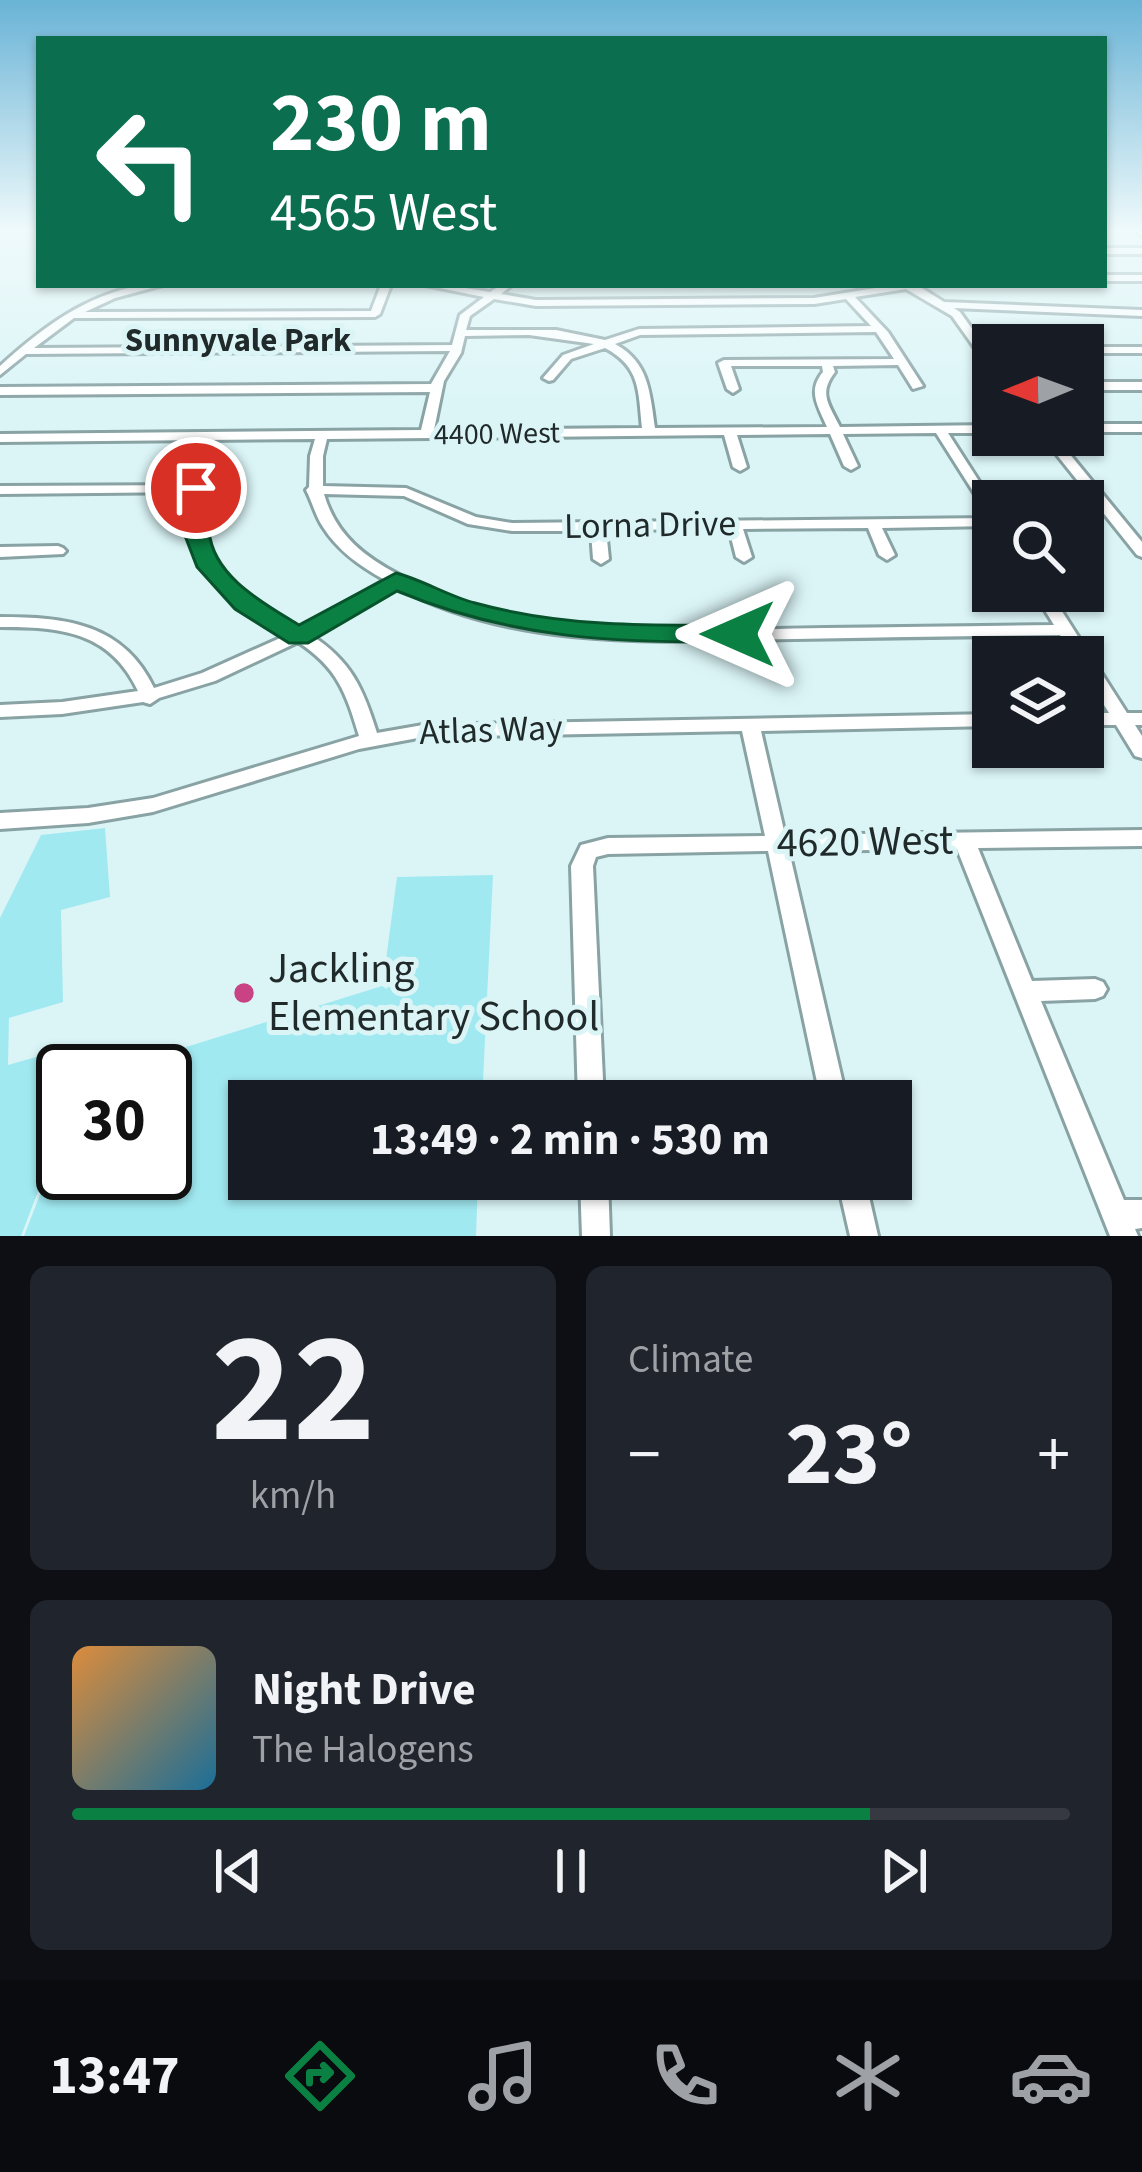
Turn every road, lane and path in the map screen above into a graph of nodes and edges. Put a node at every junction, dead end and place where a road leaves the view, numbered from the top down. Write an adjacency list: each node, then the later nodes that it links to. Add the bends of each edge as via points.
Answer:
1 (106, 290): 8 (street)
2 (133, 290): 8 (street)
3 (384, 290): 13 (street, via 375,314)
4 (453, 290): 9 (street)
5 (500, 290): 9 (street)
6 (888, 290): 10 (street)
7 (918, 290): 11 (street)
8 (115, 293): 13 (street)
9 (488, 297): 10 (street); 16 (street, via 465,315)
10 (850, 298): 14 (street)
11 (945, 305): 12 (street); 15 (street)
12 (1142, 313)
13 (68, 315): 20 (street)
14 (880, 329): 17 (street, via 649,331); 22 (street)
15 (972, 335)
16 (458, 341): 17 (street, via 547,333); 20 (street); 28 (street)
17 (600, 343): 24 (street, via 561,360); 37 (street, via 635,365)
18 (1104, 350): 19 (street)
19 (1142, 350)
20 (22, 351): 23 (street)
21 (827, 362): 22 (street); 29 (street, via 724,363); 34 (street, via 819,395)
22 (904, 362): 25 (street)
23 (0, 372)
24 (549, 379)
25 (917, 386)
26 (1104, 386): 27 (street)
27 (1142, 386)
28 (435, 388): 30 (street); 38 (street)
29 (733, 389)
30 (0, 392)
31 (1104, 428): 33 (street)
32 (972, 429): 35 (street, 4400 West)
33 (1141, 429)
34 (835, 430): 35 (street, 4400 West); 36 (street, 4400 West); 42 (street)
35 (940, 430): 44 (street)
36 (729, 431): 37 (street, 4400 West); 43 (street)
37 (649, 432): 38 (street, 4400 West)
38 (427, 434): 39 (street, 4400 West)
39 (322, 435): 40 (street, 4400 West); 46 (street)
40 (0, 438)
41 (1067, 456): 51 (street)
42 (851, 466)
43 (740, 467)
44 (972, 483)
45 (0, 490): 62 (street, via 196,488 196,533 209,567 245,603)
46 (313, 490): 50 (street, Lorna Drive, via 406,492 499,526); 58 (street, via 338,538)
47 (972, 519): 48 (street, Lorna Drive)
48 (873, 524): 49 (street, Lorna Drive); 55 (street)
49 (735, 525): 50 (street, Lorna Drive); 56 (street)
50 (598, 526): 57 (street)
51 (1135, 533): 54 (street)
52 (58, 551): 53 (street)
53 (0, 552)
54 (1142, 552)
55 (887, 555)
56 (744, 556)
57 (601, 559)
58 (396, 581): 61 (street, via 500,618 617,634); 62 (street)
59 (1055, 612): 61 (street)
60 (0, 622): 63 (street, via 63,626 105,639 135,664)
61 (1066, 630): 65 (street)
62 (298, 637): 63 (street, via 234,671); 68 (street, via 343,671)
63 (150, 698): 64 (street)
64 (0, 711)
65 (1132, 719): 69 (street)
66 (972, 721): 67 (street, Atlas Way)
67 (750, 723): 68 (street, Atlas Way, via 466,728); 73 (street)
68 (369, 739): 70 (street, Atlas Way, via 148,806)
69 (1142, 751)
70 (0, 821)
71 (1142, 838): 72 (street, 4620 West)
72 (964, 841): 73 (street, 4620 West); 75 (street)
73 (777, 844): 76 (street, 4620 West, via 587,850); 77 (street)
74 (1095, 989): 75 (street)
75 (1025, 991): 80 (street)
76 (590, 1080)
77 (829, 1080)
78 (595, 1200): 81 (street)
79 (856, 1200): 82 (street)
80 (1127, 1222)
81 (596, 1236)
82 (864, 1236)

